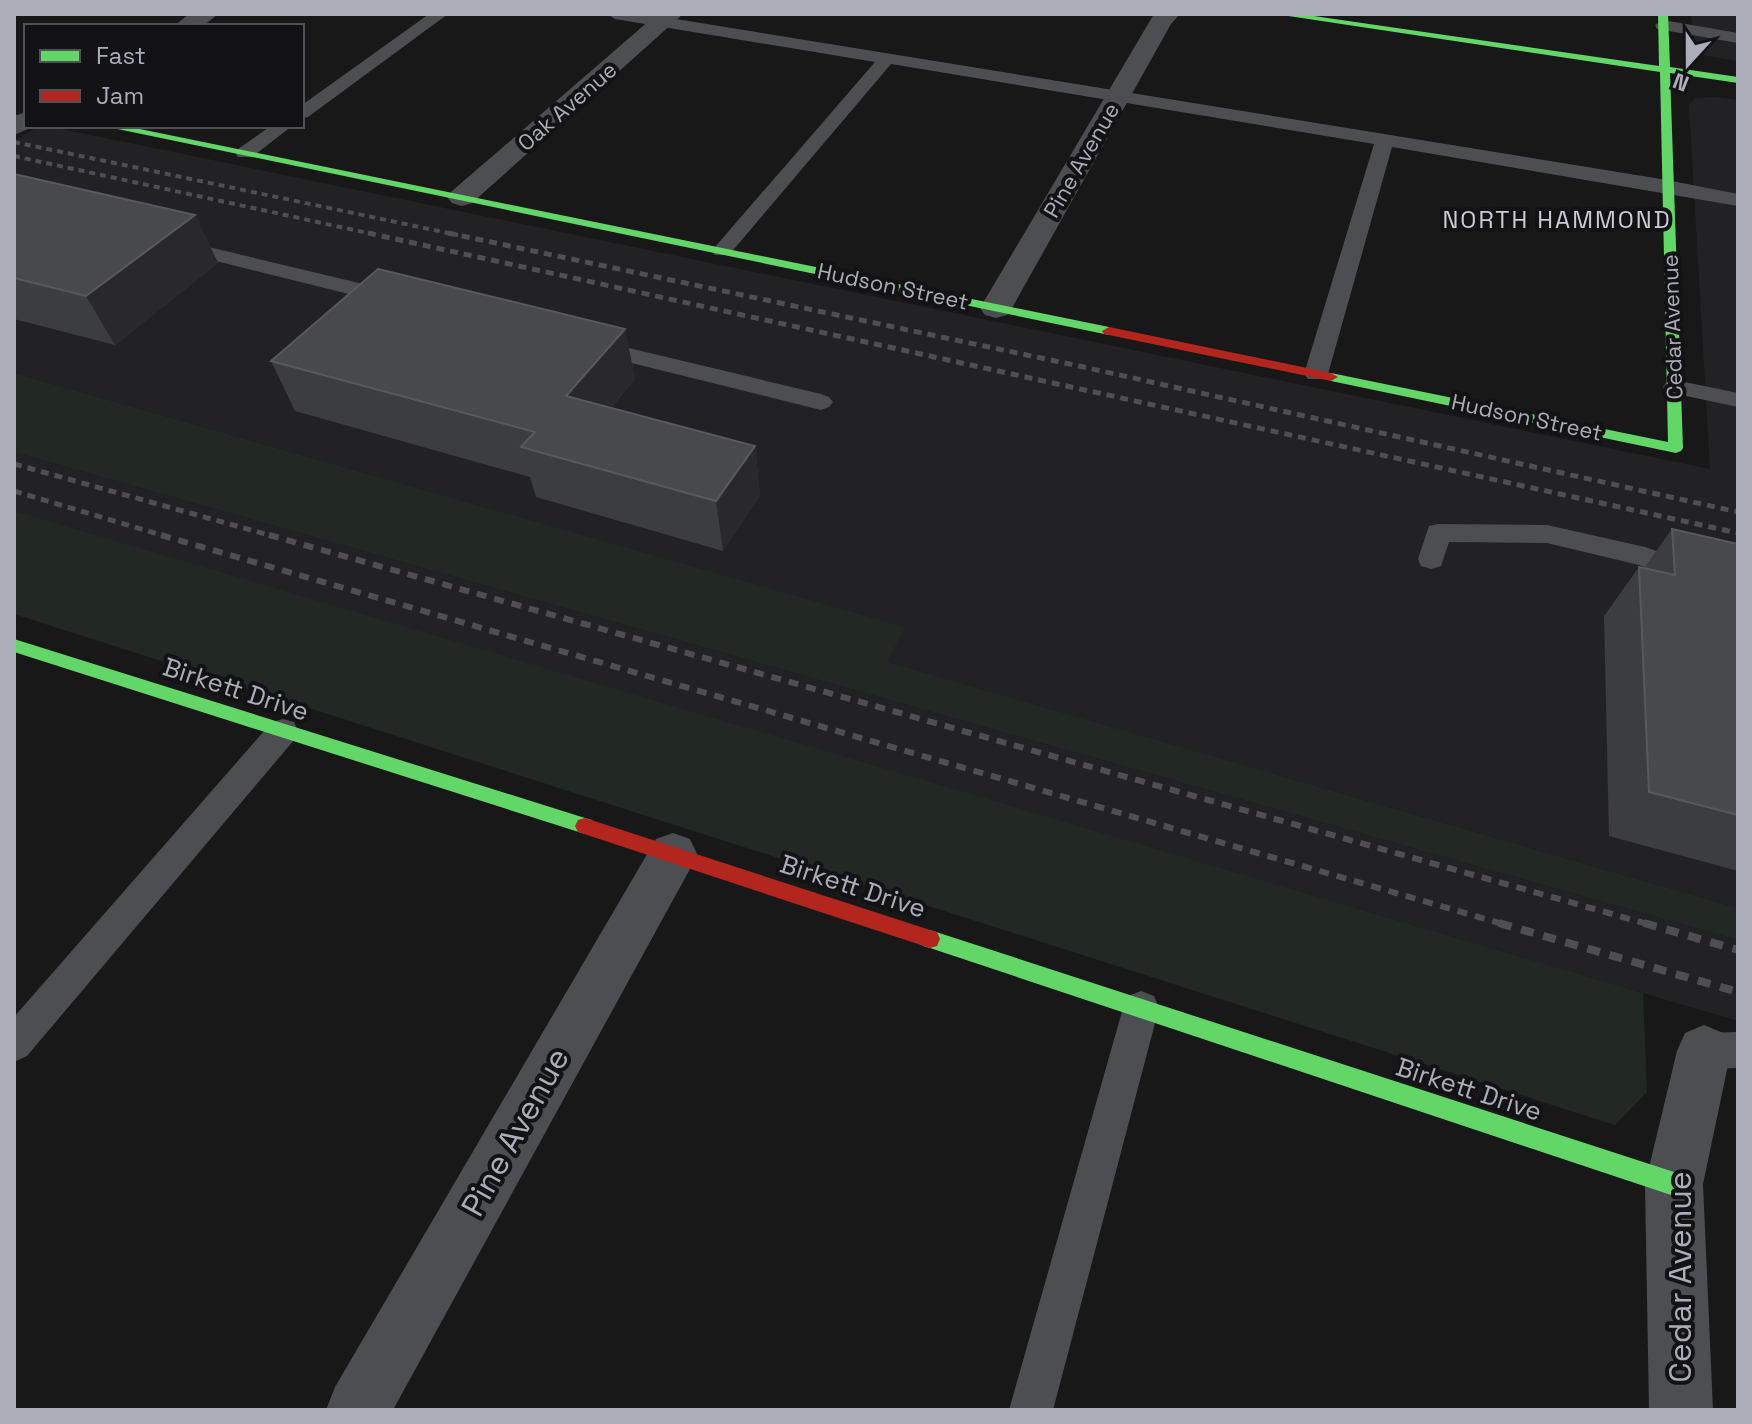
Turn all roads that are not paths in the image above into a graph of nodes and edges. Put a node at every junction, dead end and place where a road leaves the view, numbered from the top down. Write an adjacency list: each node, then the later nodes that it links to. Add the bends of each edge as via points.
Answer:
1 (440, 14): 12 (lane)
2 (615, 14): 5 (lane)
3 (1168, 14): 11 (street, Pine Avenue)
4 (1280, 14): 9 (street)
5 (667, 18): 8 (lane); 18 (street, Oak Avenue)
6 (1663, 19): 7 (lane); 9 (street, Cedar Avenue)
7 (1738, 38)
8 (887, 58): 11 (lane); 21 (lane)
9 (1665, 70): 10 (street); 17 (street, Cedar Avenue)
10 (1738, 80)
11 (1119, 95): 15 (lane); 23 (street, Pine Avenue)
12 (304, 112)
13 (119, 128): 16 (street, Hudson Street)
14 (280, 128): 16 (lane)
15 (1385, 139): 17 (lane); 25 (lane)
16 (245, 153): 18 (street, Hudson Street)
17 (1667, 186): 19 (lane); 26 (street, Cedar Avenue)
18 (462, 197): 21 (street, Hudson Street)
19 (1738, 200)
20 (156, 240): 22 (lane)
21 (722, 251): 23 (street, Hudson Street)
22 (419, 304)
23 (996, 308): 25 (street, Hudson Street)
24 (573, 342): 28 (lane)
25 (1316, 374): 29 (street, Hudson Street)
26 (1675, 387): 27 (lane); 29 (street, Cedar Avenue)
27 (1738, 400)
28 (821, 402)
29 (1676, 448)
30 (1431, 559): 31 (lane, via 1438,533 1547,534 1645,557)
31 (1738, 591)
32 (14, 645): 33 (street, Birkett Drive)
33 (283, 731): 34 (street, Birkett Drive); 36 (lane)
34 (673, 854): 35 (street, Birkett Drive); 39 (street, Pine Avenue)
35 (1141, 1008): 38 (street, Birkett Drive); 40 (lane)
36 (14, 1044)
37 (1721, 1051): 38 (street, Cedar Avenue)
38 (1674, 1184): 41 (street, Cedar Avenue)
39 (358, 1410)
40 (1031, 1410)
41 (1681, 1410)

